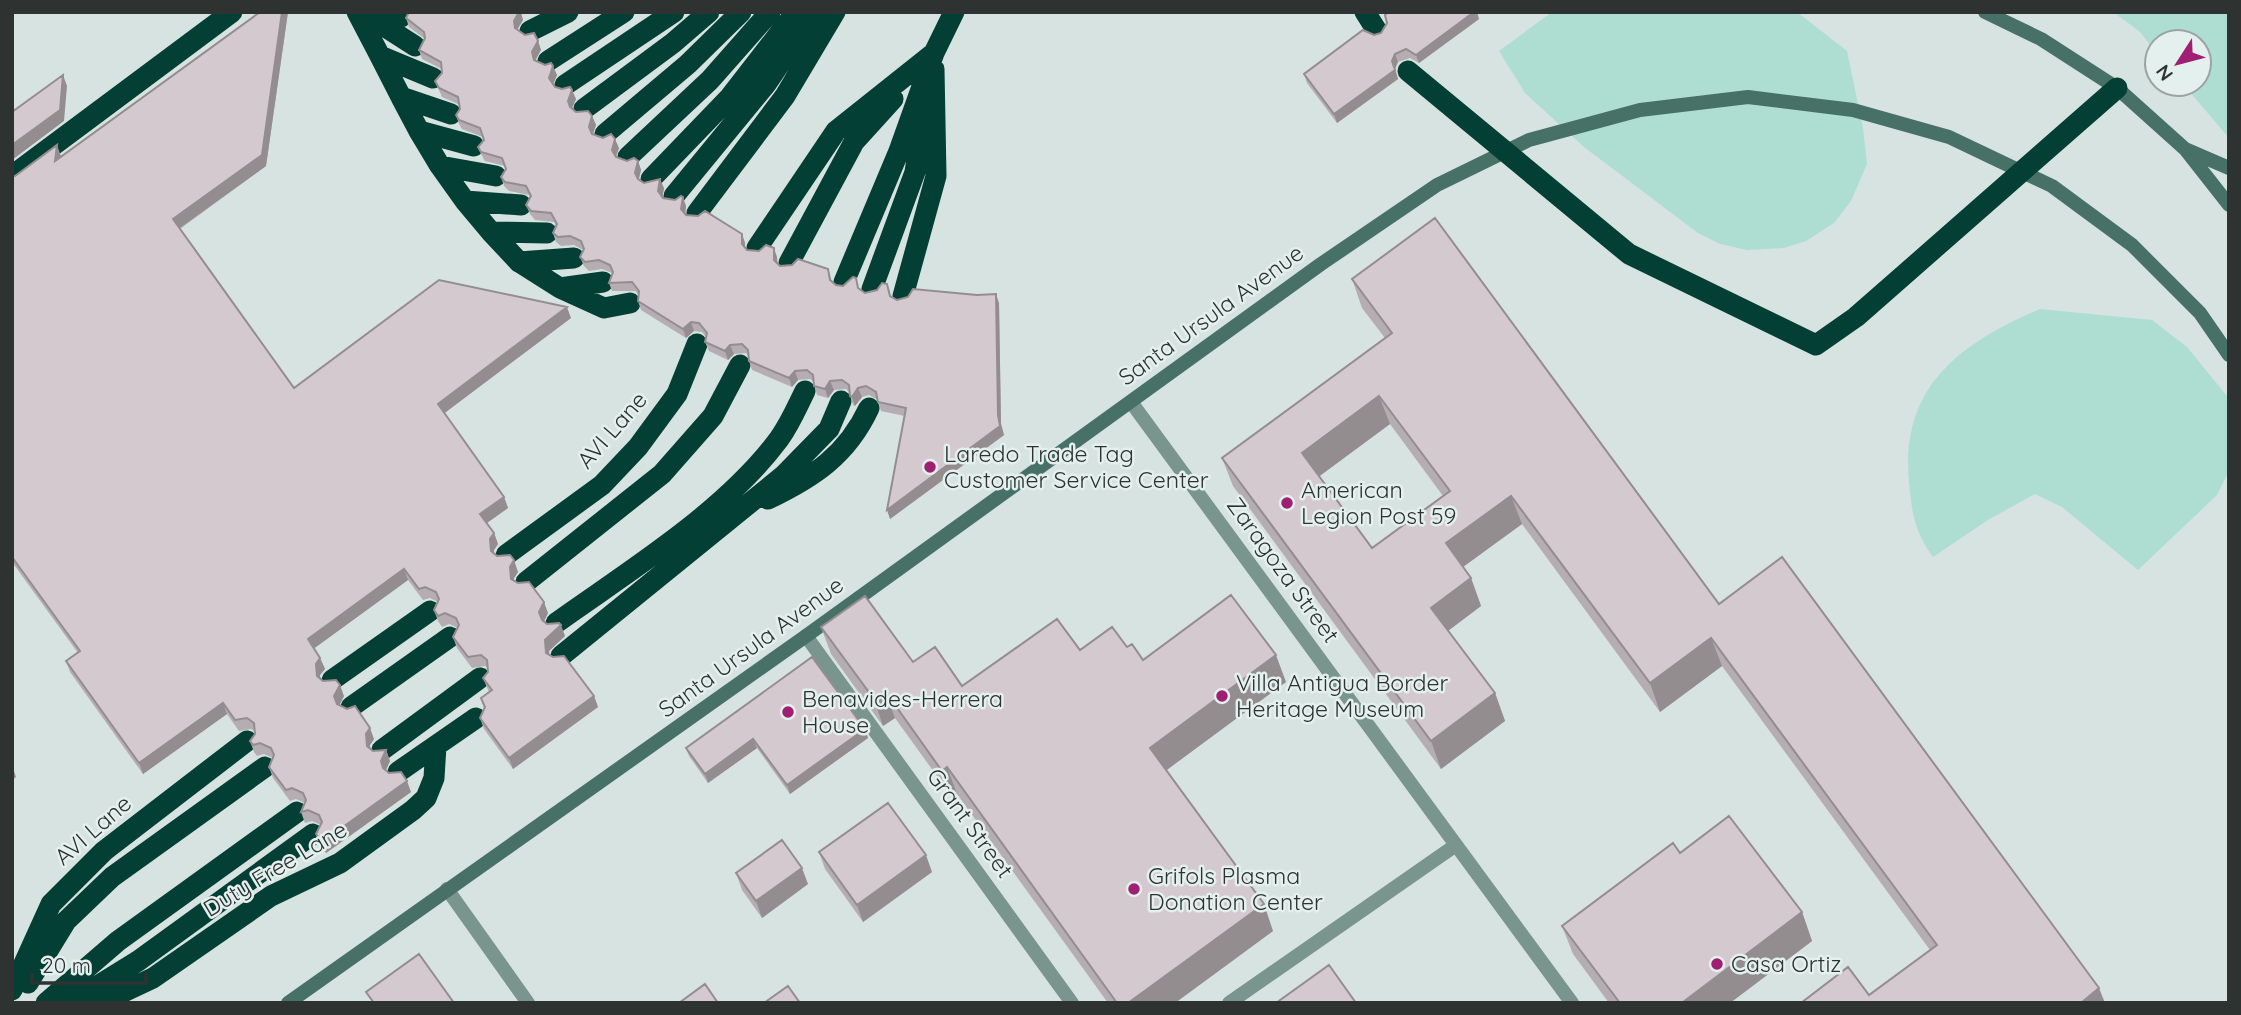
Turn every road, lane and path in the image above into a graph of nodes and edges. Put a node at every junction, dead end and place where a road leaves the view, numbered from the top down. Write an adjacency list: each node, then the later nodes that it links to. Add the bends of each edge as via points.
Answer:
1 (232, 12): 35 (highway)
2 (360, 12): 17 (highway); 19 (highway)
3 (568, 12): 15 (highway)
4 (624, 12): 20 (highway)
5 (674, 12): 23 (highway)
6 (709, 12): 26 (highway)
7 (741, 12): 29 (highway)
8 (770, 12): 32 (highway, via 710,80)
9 (796, 12): 37 (highway, via 730,97)
10 (816, 12): 38 (highway, via 766,84)
11 (835, 12): 42 (highway, via 785,96)
12 (954, 12): 18 (highway)
13 (1364, 12): 16 (highway)
14 (1985, 12): 24 (main road, via 2041,39)
15 (530, 31)
16 (1377, 31)
17 (415, 46)
18 (934, 53): 45 (highway, via 836,131); 48 (highway, via 854,142); 50 (highway, via 900,151); 52 (highway, via 915,172); 53 (highway, via 936,176)
19 (380, 56): 22 (highway); 25 (highway)
20 (548, 61)
21 (1408, 72): 24 (highway, via 1629,254 1816,345 1856,317)
22 (433, 78)
23 (565, 85)
24 (2117, 88): 31 (main road)
25 (401, 97): 27 (highway); 28 (highway)
26 (584, 109)
27 (451, 114)
28 (419, 131): 30 (highway); 33 (highway)
29 (605, 134)
30 (474, 146)
31 (2185, 149): 34 (main road); 41 (main road)
32 (628, 157)
33 (440, 166): 36 (highway); 39 (highway)
34 (2229, 168)
35 (12, 176)
36 (496, 176)
37 (651, 178)
38 (674, 196)
39 (465, 201): 40 (highway); 43 (highway)
40 (521, 205)
41 (2229, 205)
42 (697, 213)
43 (491, 232): 44 (highway); 47 (highway)
44 (547, 233)
45 (757, 248)
46 (574, 258): 47 (highway)
47 (519, 262): 51 (highway)
48 (789, 263)
49 (603, 282): 51 (highway)
50 (845, 282)
51 (560, 288): 54 (highway, via 604,308)
52 (872, 289)
53 (903, 296)
54 (630, 303)
55 (697, 344): 63 (highway, AVI Lane, via 677,394 638,447 602,485)
56 (2229, 355): 60 (main road, Santa Ursula Avenue, via 2200,313 2132,245 2052,186 1949,137 1853,110 1748,97 1640,110 1529,140 1437,185)
57 (740, 365): 64 (highway, via 713,416 662,474)
58 (805, 391): 66 (highway, via 780,438 697,522)
59 (842, 401): 62 (highway, via 829,429 783,476)
60 (1131, 401): 67 (main road, Santa Ursula Avenue); 81 (street, Zaragoza Street)
61 (869, 408): 62 (highway, via 859,429 835,458 800,484)
62 (734, 515): 69 (highway)
63 (506, 555)
64 (526, 582)
65 (430, 611): 71 (highway)
66 (556, 623)
67 (806, 636): 82 (main road, Santa Ursula Avenue); 92 (street, Grant Street)
68 (450, 637): 72 (highway)
69 (561, 656)
70 (480, 678): 76 (highway)
71 (332, 680)
72 (351, 707)
73 (477, 718): 75 (highway)
74 (247, 741): 84 (highway, AVI Lane, via 104,851 51,904)
75 (436, 747): 78 (highway); 83 (highway, Duty Free Lane, via 434,778 426,798 413,810 341,863 271,896)
76 (382, 750)
77 (265, 767): 85 (highway, via 103,886 66,921)
78 (398, 772)
79 (297, 811): 86 (highway, via 118,941)
80 (313, 834): 87 (highway, via 138,961)
81 (1455, 845): 93 (street); 94 (street, Zaragoza Street)
82 (447, 889): 90 (main road, Santa Ursula Avenue); 91 (street)
83 (153, 978): 88 (highway, Duty Free Lane); 89 (highway)
84 (12, 990)
85 (16, 1003)
86 (46, 1003)
87 (70, 1003)
88 (100, 1003)
89 (130, 1003)
90 (288, 1003)
91 (528, 1003)
92 (1072, 1003)
93 (1229, 1003)
94 (1572, 1003)

